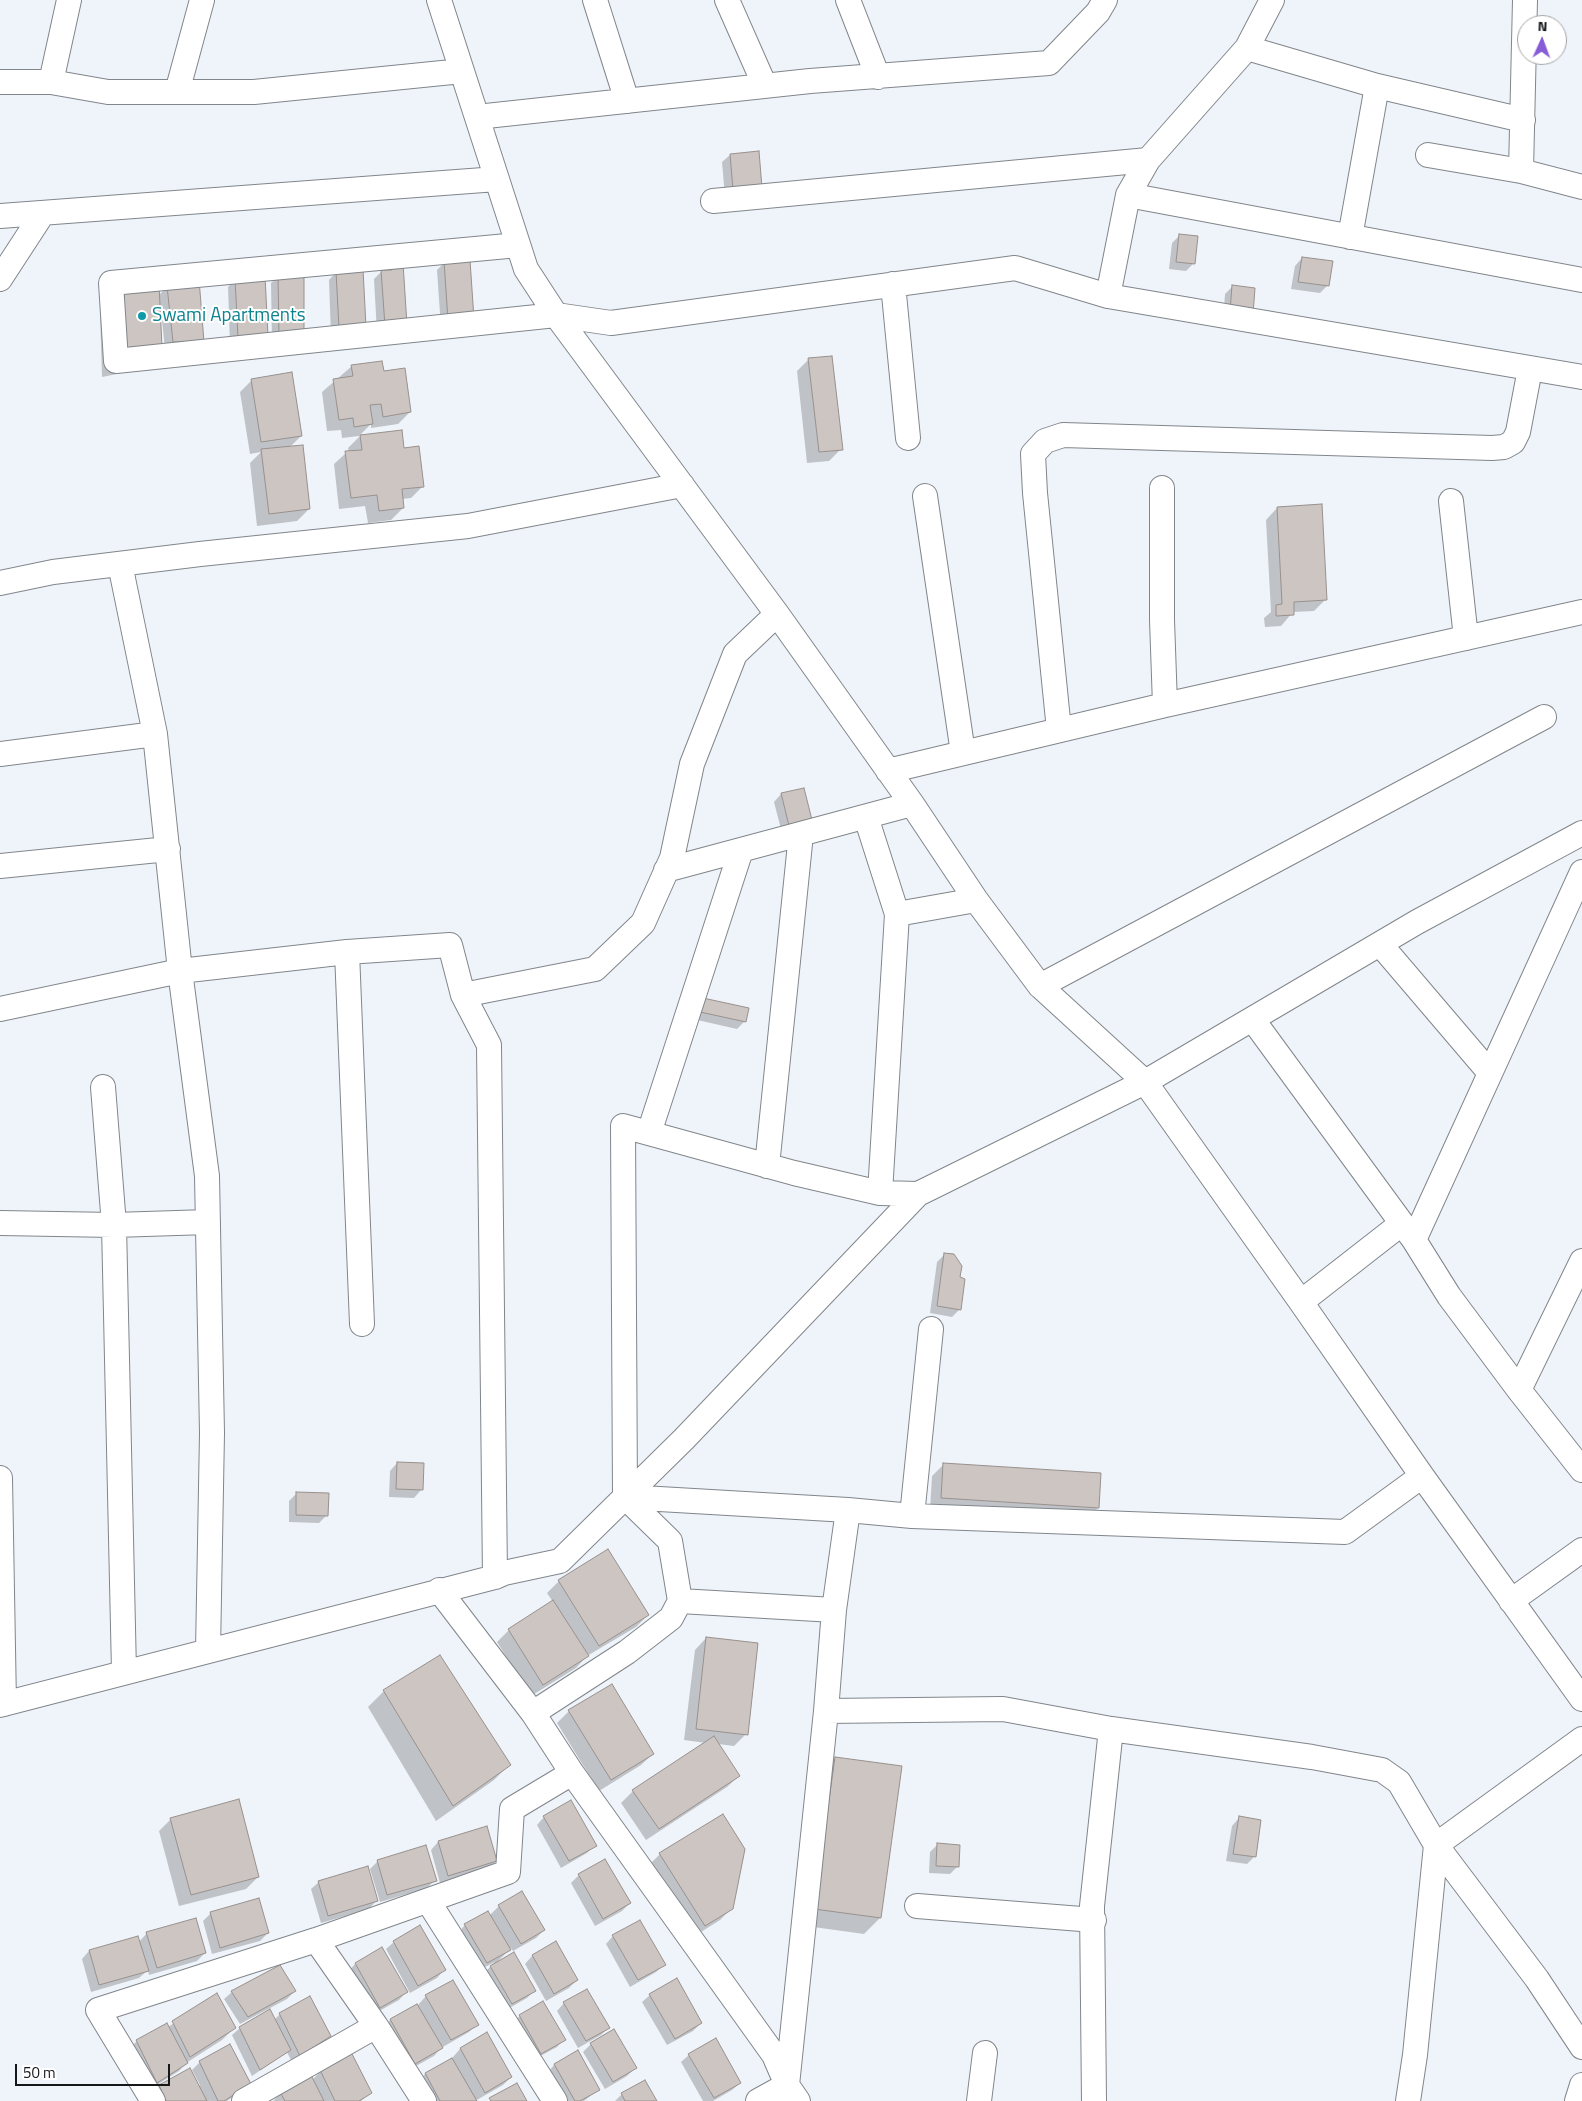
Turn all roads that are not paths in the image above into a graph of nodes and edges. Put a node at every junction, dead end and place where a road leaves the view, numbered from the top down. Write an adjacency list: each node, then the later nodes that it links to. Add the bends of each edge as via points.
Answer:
1 (69, 0): 14 (street)
2 (202, 0): 17 (street)
3 (439, 0): 11 (street)
4 (595, 0): 18 (street)
5 (727, 0): 15 (street)
6 (848, 0): 12 (street)
7 (1105, 0): 12 (street, via 1098,12 1049,63)
8 (1272, 0): 10 (street)
9 (1525, 0): 20 (street)
10 (1247, 48): 16 (street); 22 (street)
11 (462, 71): 17 (street, via 254,92); 19 (street)
12 (878, 77): 15 (street)
13 (0, 82): 14 (street)
14 (51, 82): 17 (street, via 108,92)
15 (765, 86): 18 (street)
16 (1377, 86): 20 (street); 30 (street)
17 (177, 92)
18 (627, 101): 19 (street)
19 (477, 117): 24 (street)
20 (1523, 120): 23 (street)
21 (1428, 154): 23 (street)
22 (1148, 160): 26 (street); 27 (street)
23 (1522, 171): 25 (street)
24 (497, 179): 28 (street); 31 (street)
25 (1582, 187)
26 (1128, 195): 30 (street); 35 (street)
27 (713, 201)
28 (44, 213): 29 (street); 32 (street)
29 (0, 216)
30 (1350, 237): 33 (street)
31 (518, 245): 36 (street, via 526,269); 36 (street, via 111,283 116,361)
32 (0, 279)
33 (1582, 280)
34 (893, 284): 35 (street, via 1015,268); 36 (street, via 611,323); 39 (street)
35 (1108, 296): 37 (street)
36 (556, 316): 40 (street)
37 (1530, 369): 38 (street); 51 (street, via 1518,432 1513,442 1504,447 1062,435 1045,441 1033,454)
38 (1582, 377)
39 (908, 438)
40 (682, 485): 44 (street, via 468,526); 47 (street)
41 (1162, 488): 49 (street)
42 (925, 496): 53 (street)
43 (1451, 501): 48 (street)
44 (120, 564): 45 (street, via 53,572); 52 (street)
45 (0, 583)
46 (1582, 612): 48 (street)
47 (777, 614): 55 (street); 63 (street, via 735,654 692,764 672,858)
48 (1466, 638): 49 (street)
49 (1165, 705): 51 (street)
50 (1544, 717): 70 (street)
51 (1059, 730): 53 (street)
52 (155, 734): 54 (street); 60 (street)
53 (963, 753): 55 (street)
54 (0, 754)
55 (888, 771): 56 (street)
56 (912, 804): 57 (street); 65 (street)
57 (866, 817): 59 (street); 66 (street)
58 (1582, 832): 67 (street)
59 (801, 834): 61 (street); 78 (street)
60 (168, 849): 62 (street); 69 (street)
61 (741, 850): 63 (street); 77 (street)
62 (0, 866)
63 (666, 870): 71 (street, via 642,922 595,969)
64 (1582, 872): 74 (street)
65 (976, 900): 66 (street); 70 (street)
66 (897, 914): 79 (street)
67 (1380, 944): 73 (street); 74 (street)
68 (348, 952): 69 (street); 71 (street, via 450,945); 87 (street)
69 (180, 971): 72 (street); 81 (street, via 207,1176)
70 (1040, 986): 75 (street)
71 (463, 995): 97 (street, via 489,1045)
72 (0, 1009)
73 (1253, 1020): 75 (street); 84 (street)
74 (1490, 1073): 84 (street)
75 (1145, 1082): 80 (street); 86 (street)
76 (103, 1087): 83 (street)
77 (649, 1133): 78 (street); 93 (street, via 623,1126)
78 (767, 1166): 79 (street)
79 (880, 1193): 80 (street)
80 (918, 1194): 93 (street)
81 (208, 1222): 83 (street); 102 (street, via 212,1433)
82 (0, 1223): 83 (street)
83 (114, 1225): 103 (street)
84 (1407, 1232): 86 (street); 89 (street, via 1449,1296)
85 (1582, 1261): 89 (street)
86 (1301, 1302): 91 (street)
87 (362, 1324)
88 (931, 1329): 95 (street)
89 (1519, 1390): 90 (street)
90 (1582, 1470)
91 (1422, 1476): 95 (street, via 1345,1532); 100 (street)
92 (0, 1478): 105 (street)
93 (625, 1497): 94 (street); 97 (street, via 560,1561); 99 (street, via 670,1541)
94 (848, 1510): 95 (street); 101 (street)
95 (912, 1516)
96 (1582, 1550): 100 (street)
97 (495, 1577): 98 (street)
98 (439, 1590): 102 (street); 107 (street)
99 (680, 1601): 101 (street); 107 (street, via 671,1618 627,1652)
100 (1511, 1601): 104 (street)
101 (834, 1610): 106 (street)
102 (208, 1651): 103 (street)
103 (124, 1672): 105 (street)
104 (1582, 1699)
105 (2, 1704)
106 (826, 1711): 108 (street, via 1003,1709); 120 (street)
107 (533, 1713): 110 (street)
108 (1111, 1729): 111 (street, via 1382,1770 1399,1782); 114 (street, via 1092,1906)
109 (1582, 1738): 111 (street)
110 (572, 1772): 112 (street, via 512,1809 508,1872); 120 (street, via 774,2055)
111 (1436, 1845): 117 (street, via 1537,1979); 128 (street)
112 (428, 1901): 115 (street); 124 (street)
113 (917, 1906): 114 (street)
114 (1094, 1920): 127 (street)
115 (316, 1940): 116 (street); 121 (street, via 98,2010)
116 (376, 2026): 122 (street); 123 (street)
117 (1582, 2047)
118 (985, 2053): 126 (street)
119 (1582, 2085): 129 (street)
120 (793, 2093): 125 (street)
121 (153, 2101)
122 (244, 2101)
123 (424, 2101)
124 (555, 2101)
125 (758, 2101)
126 (979, 2101)
127 (1094, 2101)
128 (1408, 2101)
129 (1577, 2101)

